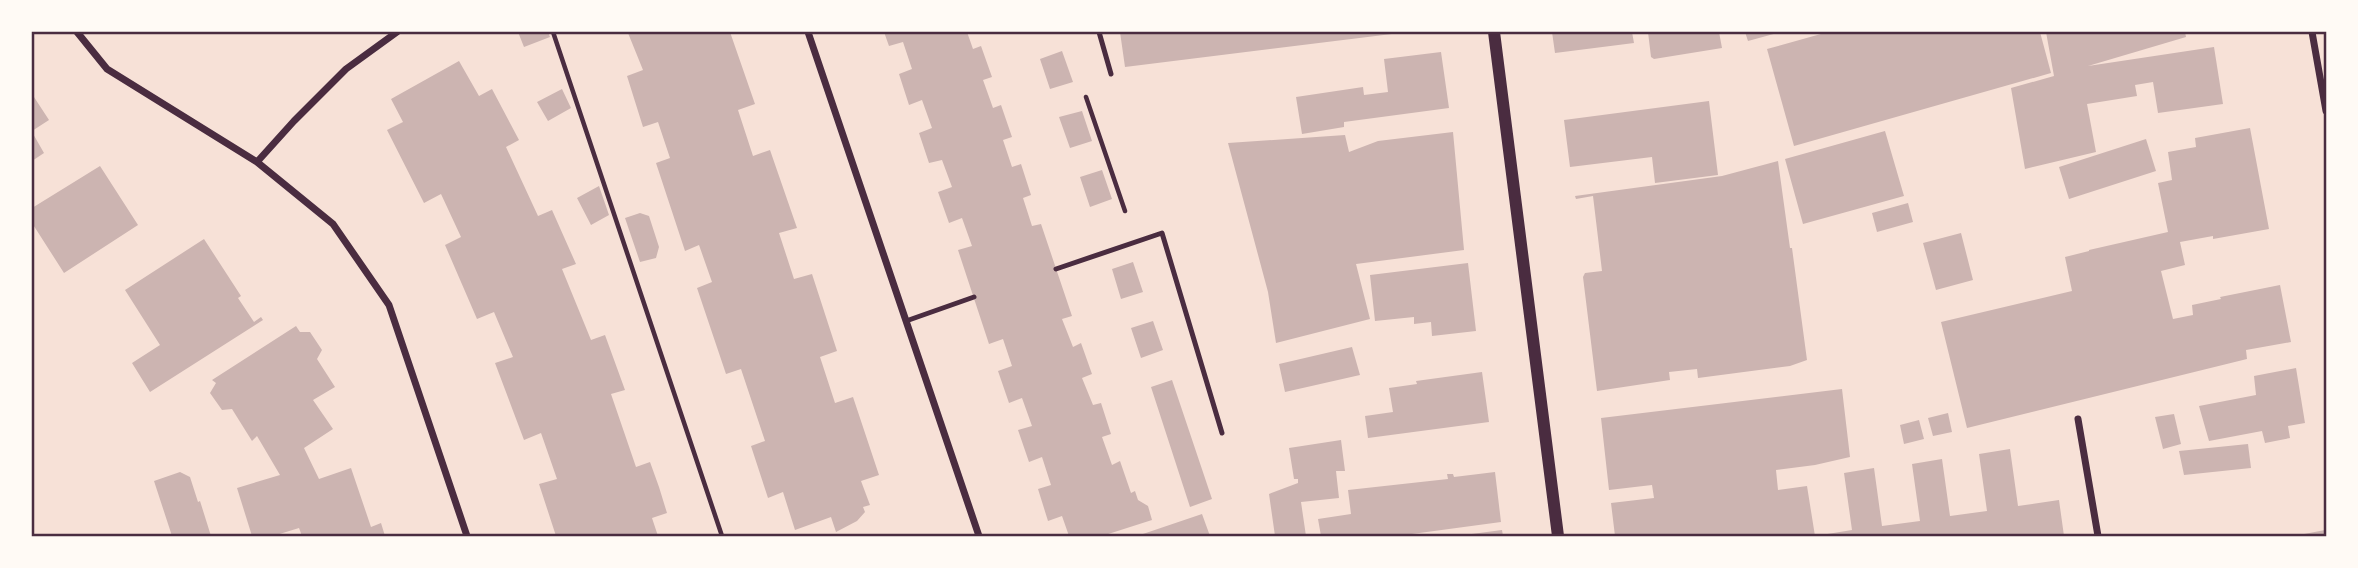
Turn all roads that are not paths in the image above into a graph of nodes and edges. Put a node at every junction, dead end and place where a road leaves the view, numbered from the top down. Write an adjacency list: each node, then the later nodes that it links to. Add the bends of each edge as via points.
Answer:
1 (77, 32): 9 (street, via 107,69)
2 (397, 32): 9 (street, via 346,69)
3 (808, 32): 12 (street)
4 (1099, 32): 7 (lane)
5 (1494, 32): 17 (street)
6 (2312, 32): 8 (street)
7 (1111, 74)
8 (2326, 111)
9 (257, 162): 15 (street, via 333,224 389,305)
10 (1056, 269): 14 (lane, via 1163,233)
11 (974, 297): 12 (lane)
12 (906, 321): 16 (street)
13 (2078, 419): 18 (street)
14 (1222, 433)
15 (467, 537)
16 (979, 537)
17 (1558, 537)
18 (2098, 537)

